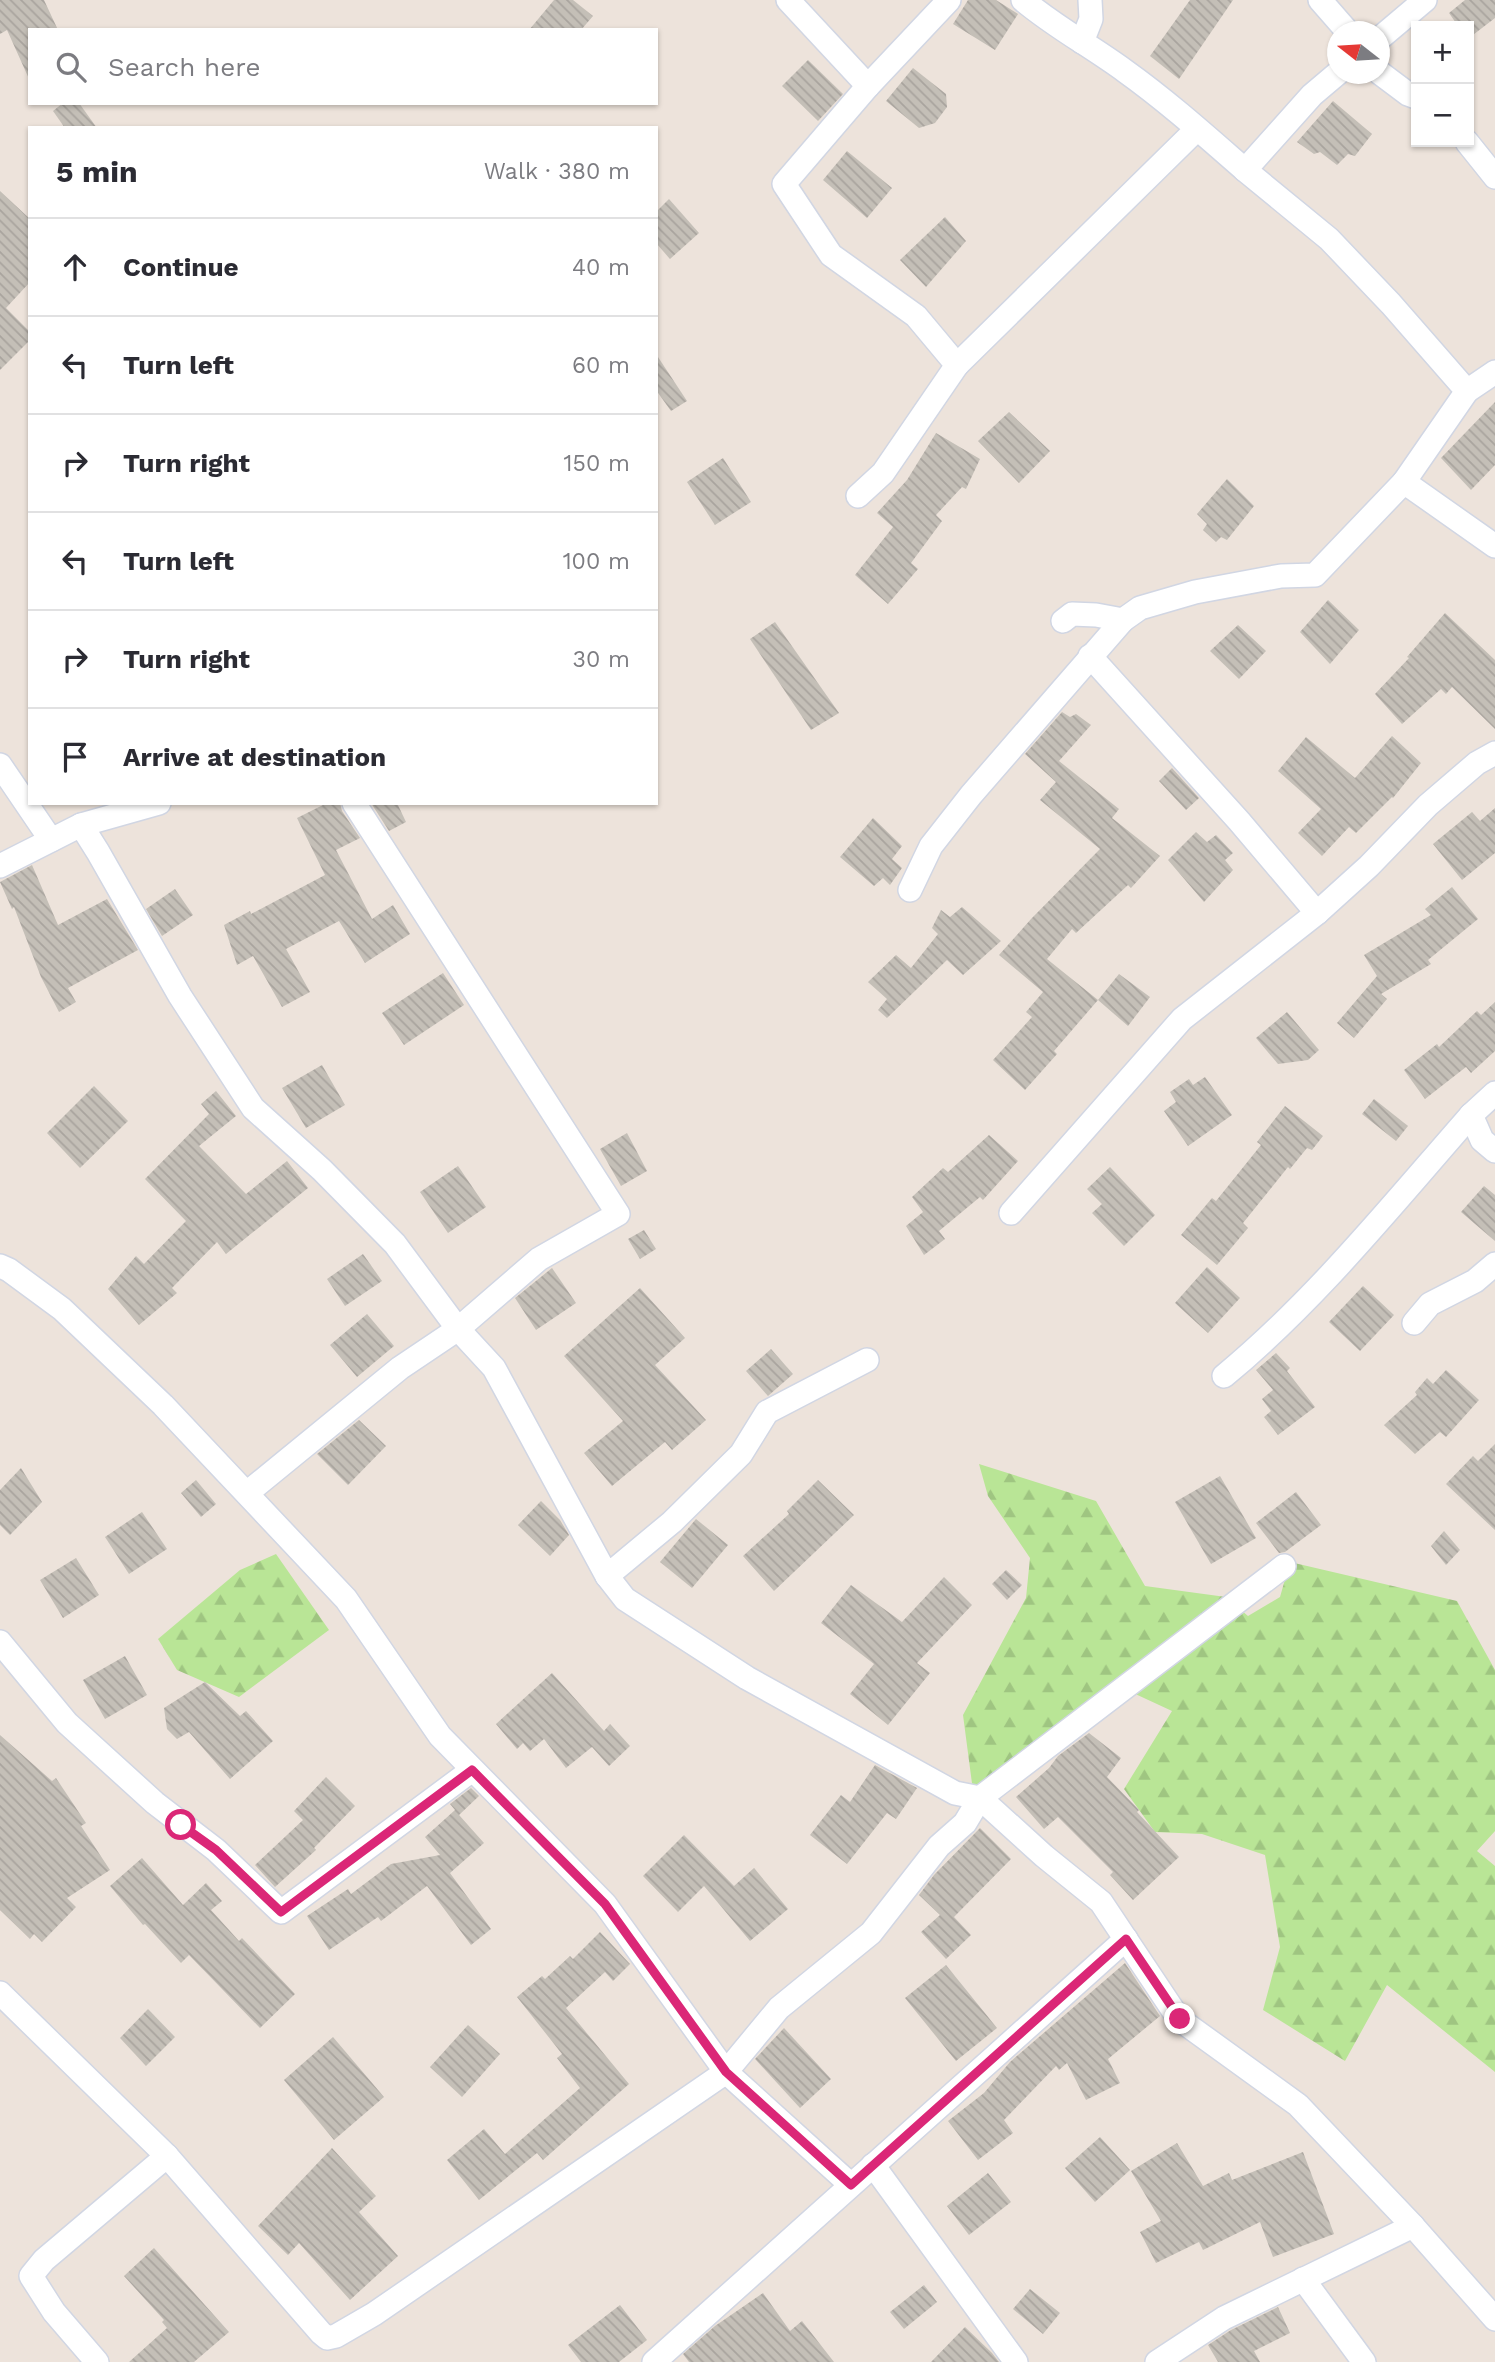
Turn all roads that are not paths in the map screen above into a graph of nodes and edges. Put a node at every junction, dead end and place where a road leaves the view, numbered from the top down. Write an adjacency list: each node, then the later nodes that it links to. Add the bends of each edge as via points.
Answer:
1 (788, 0): 12 (street)
2 (948, 0): 12 (street)
3 (1090, 0): 9 (street, via 1091,19)
4 (1320, 0): 7 (street)
5 (1425, 0): 8 (street)
6 (1028, 2): 9 (street)
7 (1338, 21)
8 (1390, 30)
9 (1082, 42): 14 (street)
10 (1390, 80): 13 (street)
11 (1327, 82): 16 (street)
12 (869, 86): 18 (street, via 784,184 831,255 916,316)
13 (1411, 95)
14 (1197, 129): 16 (street); 18 (street)
15 (1471, 147): 17 (street)
16 (1245, 170): 20 (street, via 1329,239)
17 (1495, 177)
18 (957, 365): 22 (street, via 883,473)
19 (1495, 372): 20 (street)
20 (1467, 391): 21 (street)
21 (1404, 482): 23 (street); 25 (street, via 1315,575 1281,576 1195,592 1140,608)
22 (858, 496)
23 (1495, 546)
24 (1063, 621): 25 (street, via 1072,614)
25 (1123, 621): 26 (street)
26 (1090, 656): 34 (street, via 931,846); 35 (street)
27 (1495, 753): 35 (street, via 1428,805)
28 (0, 765): 32 (street)
29 (152, 805): 31 (street)
30 (355, 805): 43 (street, via 618,1214 539,1259)
31 (81, 825): 32 (street); 43 (street, via 180,996 253,1108 395,1244)
32 (51, 840): 33 (street)
33 (0, 866)
34 (910, 890)
35 (1317, 913): 39 (street, via 1182,1019)
36 (1495, 1093): 37 (street)
37 (1471, 1115): 38 (street, via 1482,1140); 45 (street, via 1378,1223 1261,1346)
38 (1495, 1151)
39 (1012, 1213)
40 (1495, 1264): 42 (street, via 1475,1281 1430,1304)
41 (0, 1266): 46 (street, via 62,1309)
42 (1414, 1323)
43 (458, 1329): 46 (street, via 400,1368); 48 (street, via 494,1368)
44 (866, 1360): 48 (street, via 767,1412 741,1454 672,1522)
45 (1224, 1376)
46 (247, 1493): 50 (street, via 346,1599 440,1736)
47 (1284, 1566): 51 (street)
48 (607, 1576): 51 (street, via 625,1599 747,1678 955,1793)
49 (0, 1642): 50 (street, via 67,1723 281,1912)
50 (472, 1770): 54 (street, via 605,1904)
51 (980, 1798): 52 (street, via 1101,1902); 54 (street, via 965,1823 939,1846 871,1933 779,2008)
52 (1126, 1939): 56 (street); 58 (street, via 1180,2019 1298,2105)
53 (0, 1993): 55 (street)
54 (726, 2072): 55 (street, via 374,2314 327,2338); 57 (street)
55 (167, 2156): 61 (street, via 31,2276 54,2312)
56 (873, 2165): 57 (street); 63 (street)
57 (851, 2185): 62 (street)
58 (1413, 2226): 59 (street); 60 (street)
59 (1303, 2279): 64 (street, via 1224,2318); 65 (street)
60 (1495, 2319)
61 (97, 2362)
62 (654, 2362)
63 (1016, 2362)
64 (1157, 2362)
65 (1364, 2362)

